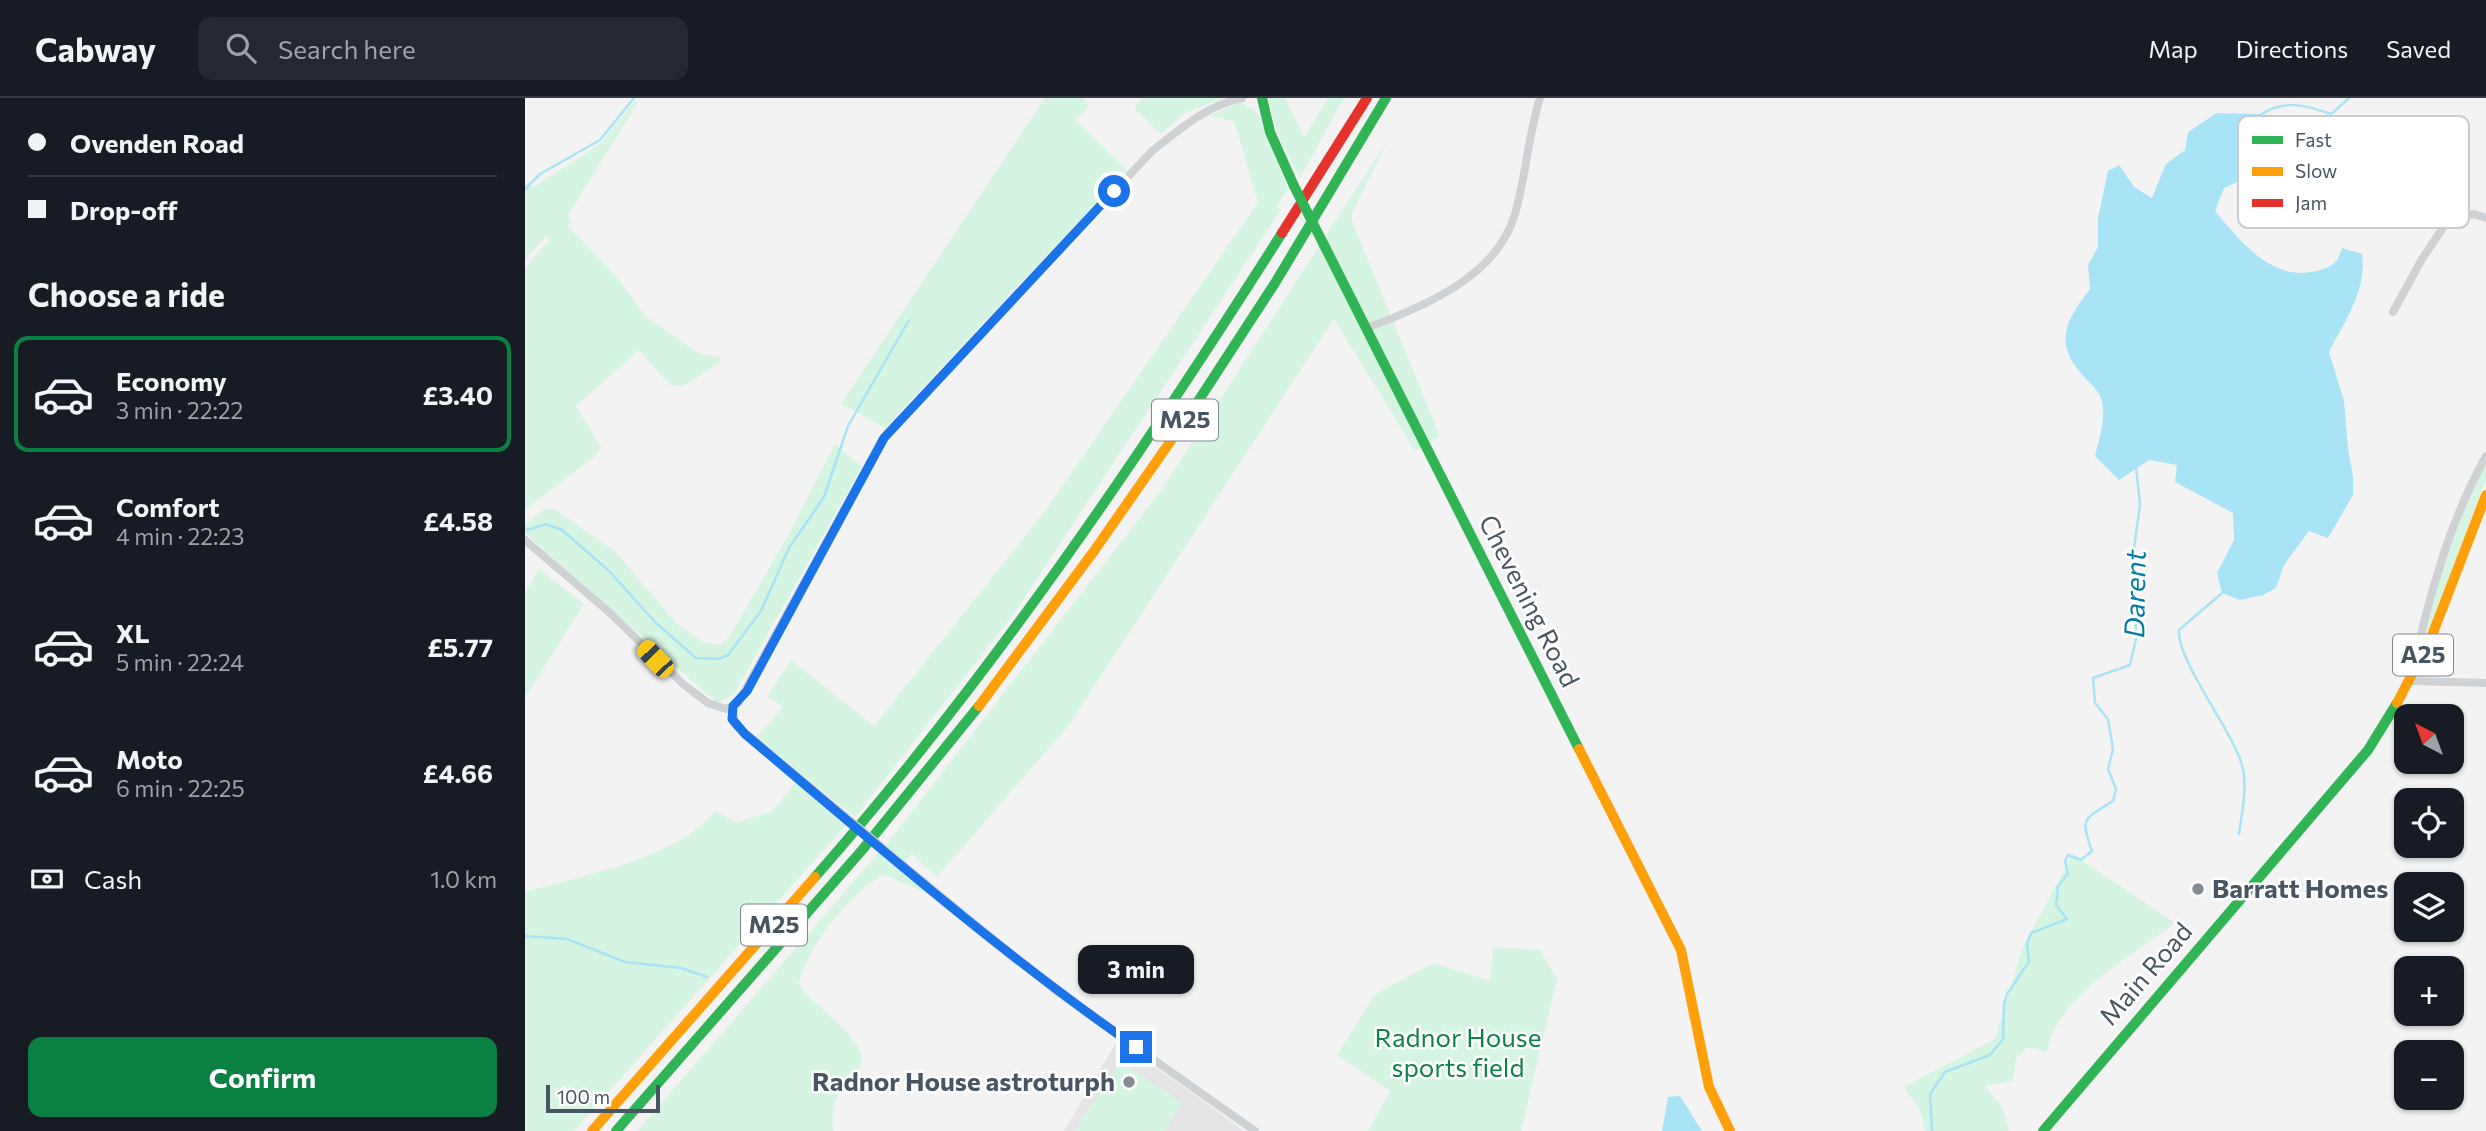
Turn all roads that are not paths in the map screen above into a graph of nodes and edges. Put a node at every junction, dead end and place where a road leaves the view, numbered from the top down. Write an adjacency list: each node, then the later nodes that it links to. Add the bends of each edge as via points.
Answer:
1 (1242, 98): 18 (street, via 1200,116 1152,151 884,438 747,691)
2 (1262, 98): 12 (main road, Chevening Road, bridge, via 1294,186)
3 (1356, 98): 7 (main road, M25)
4 (1367, 98): 7 (main road, M25)
5 (1386, 98): 22 (main road, M25, via 1235,345 1046,618 827,892)
6 (1541, 98): 12 (street, via 1514,217 1490,260 1436,297)
7 (1312, 184): 21 (main road, M25, via 1184,387 999,649 849,838)
8 (2469, 215): 9 (street)
9 (2486, 218)
10 (2443, 228): 11 (street)
11 (2393, 312)
12 (1367, 328): 24 (main road, Chevening Road, via 1681,950 1689,970 1704,1078)
13 (2486, 456): 16 (street, via 2445,546)
14 (2486, 495): 16 (main road, Main Road / A25)
15 (525, 540): 19 (street, via 683,684)
16 (2411, 681): 17 (street); 25 (main road, Main Road / A25, via 2368,750)
17 (2486, 683)
18 (733, 706): 19 (street); 20 (street)
19 (716, 708): 20 (street)
20 (734, 724): 23 (street, bridge, via 1059,993)
21 (592, 1131)
22 (615, 1131)
23 (1255, 1131)
24 (1730, 1131)
25 (2043, 1131)

